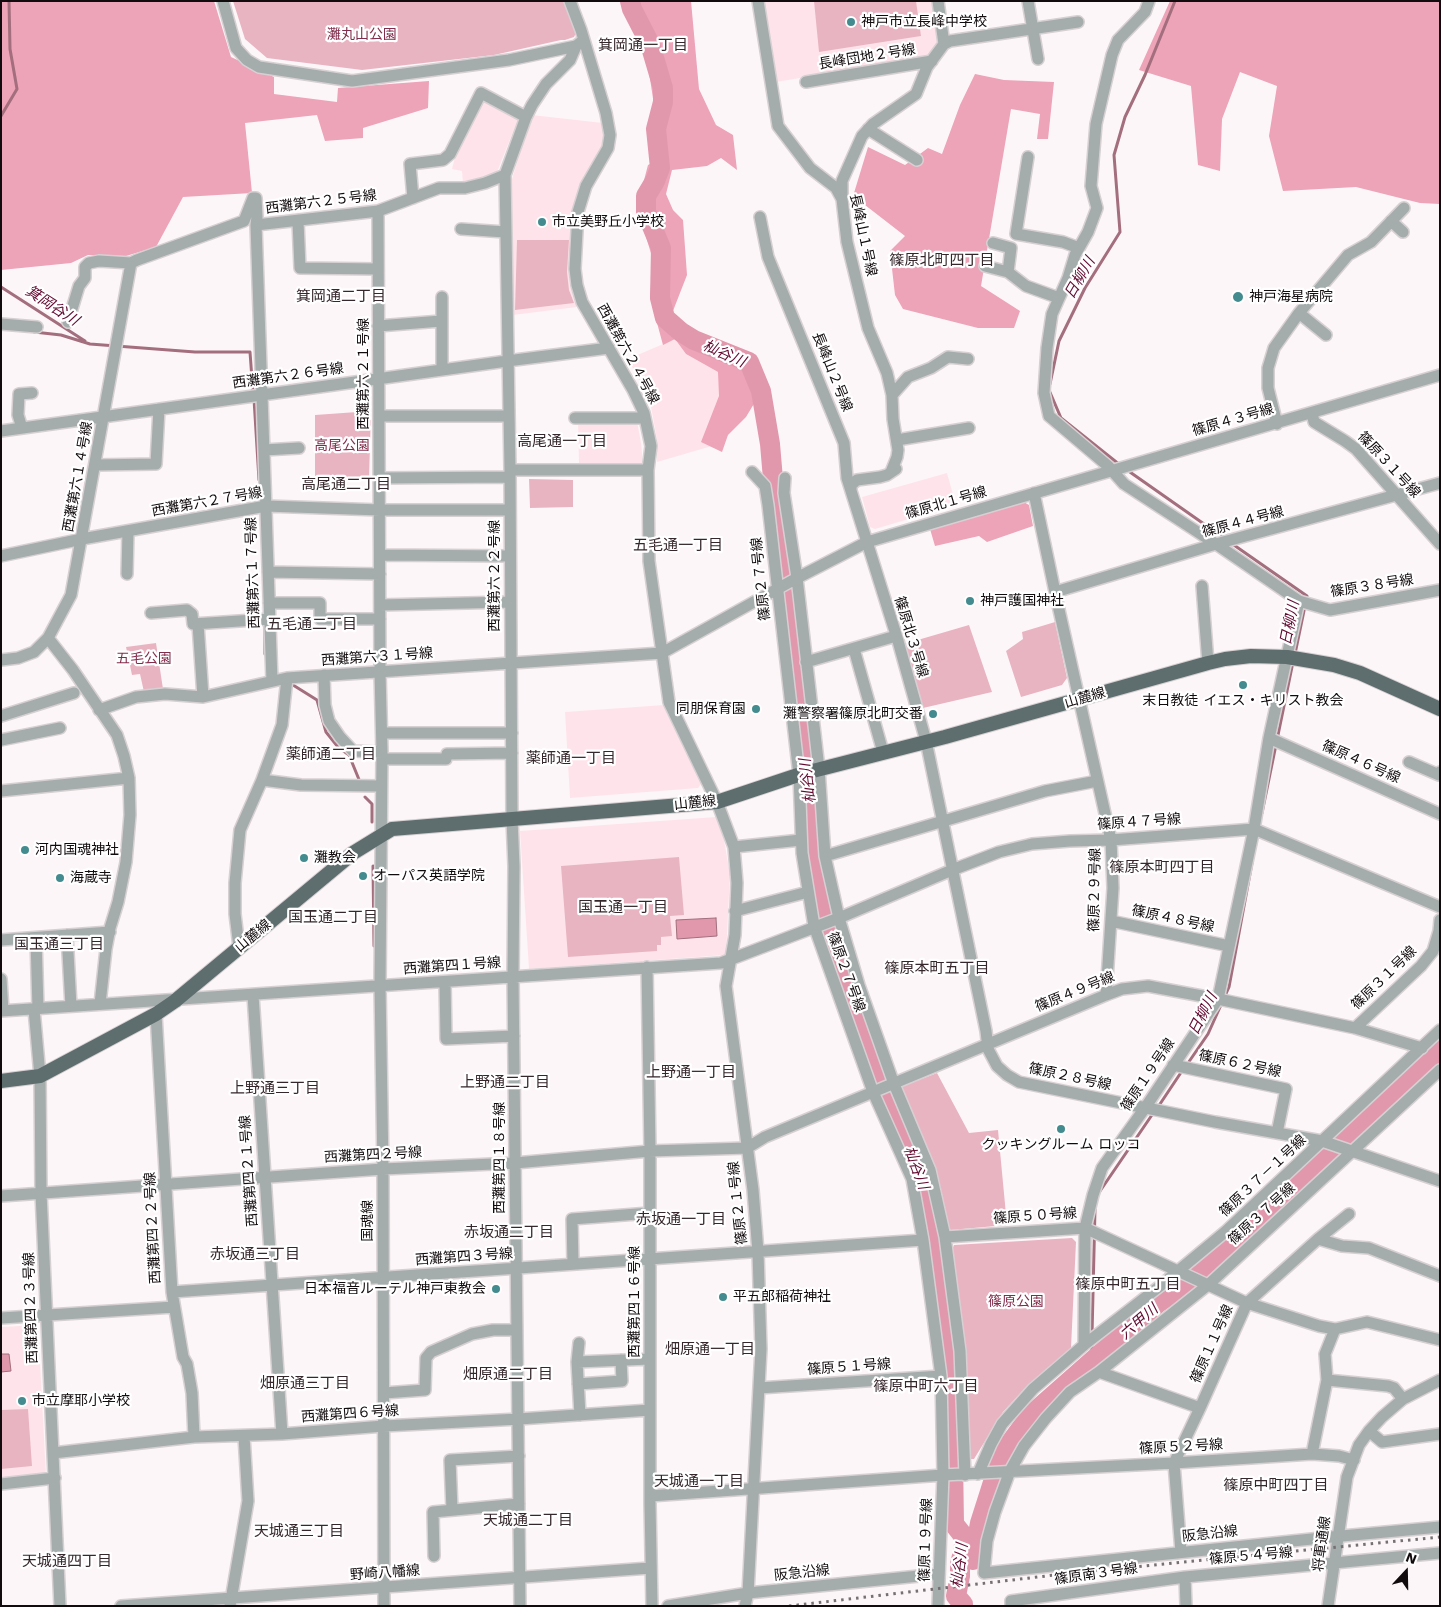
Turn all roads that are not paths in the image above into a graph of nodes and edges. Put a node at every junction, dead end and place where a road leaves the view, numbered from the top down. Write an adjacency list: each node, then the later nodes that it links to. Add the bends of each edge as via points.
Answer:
1 (223, 1): 9 (street, via 236,48 247,60 259,67 352,82 509,60)
2 (570, 1): 9 (street, 西灘第六２４号線)
3 (758, 1): 20 (street, 長峰山１号線, via 778,126 810,168 836,188)
4 (938, 1): 10 (street)
5 (1028, 1): 8 (street)
6 (1150, 1): 31 (street, 篠原３８号線, via 1145,12 1118,40 1112,56 1096,124 1091,186 1097,208)
7 (1078, 22): 8 (street)
8 (1033, 29): 10 (street); 11 (street)
9 (580, 43): 14 (street, via 570,60 546,84); 45 (street, 西灘第六２４号線, via 606,113 610,135 608,148 586,186 578,212 575,269 582,302)
10 (944, 44): 12 (street)
11 (1038, 58)
12 (932, 61): 13 (street, 長峰団地２号線); 15 (street, via 916,94)
13 (806, 82)
14 (526, 117): 18 (street); 19 (street, via 482,94 450,154 443,160 410,164)
15 (868, 129): 17 (street); 20 (street, via 842,180)
16 (1028, 157): 31 (street, via 1016,234)
17 (917, 160)
18 (505, 175): 19 (street, 西灘第六２５号線, via 466,188 439,188); 28 (street, 西灘第六２２号線)
19 (413, 198): 22 (street, 西灘第六２５号線)
20 (842, 199): 53 (street, 長峰山１号線, via 847,242 868,328 887,373)
21 (1404, 208): 25 (street)
22 (378, 211): 24 (street, 西灘第六２５号線); 34 (street, 西灘第六２１号線)
23 (760, 216): 76 (street, 長峰山２号線, via 768,257 844,443)
24 (298, 221): 26 (street, 西灘第六２５号線); 34 (street, via 300,268)
25 (1391, 221): 29 (street); 38 (street, via 1371,242 1348,255)
26 (256, 225): 32 (street, 西灘第六１７号線, via 256,198 253,198 244,221); 52 (street, 西灘第六１７号線)
27 (462, 230): 28 (street)
28 (505, 232): 47 (street, 西灘第六２２号線)
29 (1403, 232)
30 (993, 243): 35 (street, via 1011,248)
31 (1079, 248): 37 (street, 篠原３８号線)
32 (131, 263): 40 (street, via 89,263); 56 (street, 西灘第六１４号線)
33 (985, 266): 35 (street)
34 (378, 269): 42 (street, 西灘第六２１号線)
35 (1008, 272): 37 (street, via 1026,286)
36 (442, 297): 39 (street)
37 (1059, 298): 70 (street, 篠原３８号線, via 1052,314 1047,348 1044,394 1049,416)
38 (1299, 313): 44 (street); 61 (street, via 1274,348 1268,368 1268,388)
39 (441, 321): 42 (street); 48 (street)
40 (68, 322)
41 (1, 324): 43 (street)
42 (378, 326): 50 (street, 西灘第六２１号線)
43 (36, 327)
44 (1326, 335)
45 (609, 348): 47 (street, 西灘第六２６号線); 60 (street, 西灘第六２４号線)
46 (968, 359): 53 (street, via 948,357 908,377)
47 (507, 361): 48 (street, 西灘第六２６号線); 58 (street, 西灘第六２２号線)
48 (442, 370): 50 (street, 西灘第六２６号線)
49 (1440, 375): 55 (street, 篠原４３号線)
50 (378, 379): 52 (street, 西灘第六２６号線); 57 (street, 西灘第六２１号線)
51 (32, 393): 62 (street, via 19,394 18,416)
52 (262, 395): 54 (street, 西灘第六２６号線); 67 (street, 西灘第六１７号線)
53 (892, 401): 65 (street, 長峰山１号線)
54 (159, 409): 56 (street, 西灘第六２６号線); 68 (street, via 156,464)
55 (1312, 414): 61 (street, 篠原４３号線); 78 (street, 篠原３１号線, via 1314,422 1345,440)
56 (104, 416): 62 (street, 西灘第六２６号線); 68 (street, 西灘第六１４号線)
57 (379, 416): 58 (street); 73 (street, 西灘第六２１号線)
58 (508, 416): 72 (street, 西灘第六２２号線)
59 (575, 418): 60 (street)
60 (645, 418): 69 (street, 西灘第六２４号線, via 651,446)
61 (1277, 424): 70 (street, 篠原４３号線)
62 (22, 428): 64 (street, 西灘第六２６号線)
63 (969, 428): 65 (street)
64 (1, 431)
65 (900, 440): 76 (street, 長峰山１号線, via 891,472 857,480)
66 (299, 448): 67 (street)
67 (264, 450): 79 (street, 西灘第六１７号線)
68 (96, 465): 83 (street, 西灘第六１４号線)
69 (648, 470): 72 (street); 109 (street, 西灘第六２４号線, via 650,561)
70 (1113, 470): 77 (street, 篠原４３号線); 85 (street, 篠原３８号線, via 1124,484)
71 (752, 472): 95 (street, 篠原２７号線, via 765,486)
72 (510, 473): 73 (street); 81 (street, 西灘第六２２号線)
73 (379, 478): 80 (street, 西灘第六２１号線)
74 (785, 478): 93 (street, 篠原２７号線)
75 (1440, 482): 78 (street, 篠原４４号線)
76 (851, 491): 84 (street, 長峰山２号線)
77 (1034, 493): 84 (street, 篠原北１号線); 97 (street, 篠原２９号線)
78 (1397, 495): 85 (street, 篠原４４号線); 86 (street, 篠原３１号線)
79 (266, 506): 80 (street, 西灘第六２７号線); 82 (street, 西灘第六２７号線); 90 (street, 西灘第六１７号線)
80 (380, 510): 81 (street, 西灘第六２７号線); 87 (street, 西灘第六２１号線)
81 (510, 510): 89 (street, 西灘第六２２号線)
82 (128, 531): 83 (street, 西灘第六２７号線); 91 (street)
83 (82, 539): 88 (street, 西灘第六２７号線); 107 (street, 西灘第六１４号線, via 71,596)
84 (866, 542): 93 (street, 篠原北１号線); 106 (street, 篠原北３号線)
85 (1218, 544): 97 (street, 篠原４４号線); 98 (street, 篠原３８号線)
86 (1440, 544)
87 (380, 555): 89 (street); 92 (street, 西灘第六２１号線)
88 (1, 556)
89 (510, 556): 99 (street, 西灘第六２２号線)
90 (268, 572): 92 (street); 100 (street, 西灘第六１７号線)
91 (127, 574)
92 (380, 574): 101 (street, 西灘第六２１号線)
93 (795, 579): 95 (street, 篠原北１号線); 112 (street, 篠原２７号線)
94 (1202, 586): 113 (street)
95 (779, 589): 109 (street, 篠原北１号線); 137 (street, 篠原２７号線)
96 (1440, 590): 98 (street, 篠原３８号線, via 1330,610)
97 (1055, 592): 121 (street, 篠原２９号線)
98 (1299, 601): 110 (street, 篠原１９号線)
99 (510, 602): 101 (street); 114 (street, 西灘第六２２号線)
100 (269, 603): 103 (street, 西灘第六１７号線); 104 (street, via 320,603 320,619)
101 (380, 605): 104 (street, 西灘第六２１号線)
102 (150, 613): 105 (street, via 187,610 192,614 193,624)
103 (270, 619): 105 (street); 118 (street, 西灘第六１７号線)
104 (380, 619): 115 (street, 西灘第六２１号線)
105 (198, 624): 120 (street)
106 (896, 636): 108 (street); 130 (street, 篠原北３号線)
107 (48, 638): 111 (street, 西灘第六１４号線, via 34,652); 123 (street)
108 (854, 649): 112 (street); 131 (street)
109 (662, 653): 114 (street, 西灘第六３１号線); 143 (street, 西灘第六２４号線, via 669,702)
110 (1287, 656): 113 (main road, 山麓線, via 1251,656); 122 (main road, 山麓線, via 1322,661 1351,670); 128 (street, 篠原１９号線)
111 (1, 660)
112 (806, 662): 135 (street, 篠原２７号線)
113 (1208, 663): 121 (main road, 山麓線)
114 (510, 664): 115 (street, 西灘第六３１号線); 127 (street, 西灘第六２２号線)
115 (380, 672): 116 (street, 西灘第六３１号線); 126 (street, 西灘第六２１号線)
116 (324, 675): 117 (street, 西灘第六３１号線); 133 (street, via 329,721 340,737 353,752)
117 (287, 678): 118 (street, 西灘第六３１号線); 139 (street, via 282,725)
118 (272, 681): 120 (street, 西灘第六３１号線)
119 (74, 693): 124 (street)
120 (203, 697): 123 (street, 西灘第六３１号線, via 165,694 136,697)
121 (1079, 699): 130 (main road, 山麓線); 140 (street, 篠原２９号線)
122 (1440, 708)
123 (99, 710): 138 (street, via 117,735)
124 (1, 716)
125 (60, 728): 129 (street)
126 (382, 733): 127 (street); 133 (street, 西灘第六２１号線)
127 (512, 733): 132 (street, 西灘第六２２号線)
128 (1270, 738): 144 (street, 篠原４６号線); 147 (street, 篠原１９号線)
129 (1, 740)
130 (926, 741): 131 (main road, 山麓線); 146 (street, 篠原２８号線)
131 (883, 752): 135 (main road, 山麓線)
132 (512, 753): 133 (street, via 447,754 446,759); 145 (street, 西灘第六２２号線)
133 (382, 755): 141 (street, 西灘第六２１号線)
134 (1409, 762): 136 (street, via 1438,775)
135 (818, 769): 137 (main road, 山麓線); 152 (street, 篠原２７号線)
136 (1440, 772)
137 (800, 774): 143 (main road, 山麓線); 149 (street, 篠原２７号線)
138 (129, 778): 142 (street); 161 (street, via 126,862)
139 (262, 780): 141 (street, via 311,785); 166 (street, via 240,830 235,891)
140 (1097, 781): 146 (street, via 1045,792); 150 (street, 篠原２９号線)
141 (381, 786): 148 (street, 西灘第六２１号線)
142 (1, 791)
143 (717, 802): 145 (main road, 山麓線); 151 (street, 篠原２１号線)
144 (1440, 814)
145 (512, 819): 148 (main road, 山麓線, via 392,828); 169 (street, 西灘第六２２号線)
146 (942, 822): 152 (street); 153 (street, 篠原２８号線)
147 (1258, 831): 150 (street, 篠原４７号線); 155 (street, 篠原４７号線); 165 (street, 篠原１９号線)
148 (380, 836): 166 (main road, 山麓線, via 353,853); 172 (street, 国魂線)
149 (801, 840): 151 (street); 154 (street, 篠原２７号線)
150 (1111, 840): 153 (street, 篠原４７号線, via 1032,844 999,852); 159 (street, 篠原２９号線, via 1114,888)
151 (734, 847): 156 (street, 篠原２１号線)
152 (825, 856): 157 (street, 篠原２７号線)
153 (952, 870): 157 (street, 篠原４７号線); 185 (street, 篠原２８号線)
154 (808, 892): 156 (street); 160 (street, 篠原２７号線)
155 (1440, 906)
156 (735, 911): 167 (street, 篠原２１号線)
157 (839, 918): 160 (street, 篠原４７号線); 191 (street, 篠原２７号線)
158 (1440, 920): 182 (street, 篠原３１号線, via 1433,951)
159 (1111, 921): 165 (street, 篠原４８号線); 174 (street, 篠原２９号線)
160 (814, 926): 167 (street); 192 (street, 篠原２７号線)
161 (110, 932): 162 (street); 177 (street)
162 (67, 935): 163 (street); 178 (street)
163 (36, 938): 164 (street); 179 (street, 西灘第四２３号線)
164 (1, 940)
165 (1229, 946): 175 (street, 篠原１９号線)
166 (239, 948): 176 (main road, 山麓線)
167 (731, 960): 168 (street, 西灘第四１号線); 196 (street, 篠原２１号線, via 726,986)
168 (647, 968): 169 (street, 西灘第四１号線); 197 (street, 西灘第四１６号線)
169 (513, 977): 171 (street, 西灘第四１号線); 184 (street, 西灘第四１８号線)
170 (1, 979): 180 (street)
171 (445, 982): 172 (street, 西灘第四１号線); 184 (street, via 446,1040)
172 (380, 986): 173 (street, 西灘第四１号線); 200 (street, 国魂線)
173 (253, 995): 176 (street, 西灘第四１号線); 201 (street, 西灘第四２１号線)
174 (1106, 995): 175 (street, 篠原４９号線, via 1122,989 1148,986); 185 (street, 篠原４９号線)
175 (1218, 999): 182 (street, 篠原４９号線); 187 (street, 篠原１９号線)
176 (174, 1001): 177 (street, 西灘第四１号線); 181 (main road, 山麓線)
177 (100, 1004): 178 (street, 西灘第四１号線)
178 (71, 1006): 179 (street, 西灘第四１号線)
179 (36, 1009): 180 (street, 西灘第四１号線); 189 (street, 西灘第四２３号線)
180 (2, 1011)
181 (156, 1014): 189 (main road, 山麓線); 203 (street, 西灘第四２２号線)
182 (1355, 1028): 186 (street, 篠原４９号線)
183 (1440, 1030): 186 (street, 篠原３７－１号線)
184 (514, 1036): 199 (street, 西灘第四１８号線)
185 (987, 1044): 191 (street, 篠原４９号線); 193 (street, 篠原２８号線, via 997,1066 1019,1082)
186 (1422, 1048): 195 (street, 篠原３７－１号線)
187 (1175, 1066): 193 (street, 篠原１９号線); 194 (street, 篠原６２号線, via 1286,1088)
188 (1440, 1070): 198 (street, 篠原３７号線)
189 (40, 1076): 190 (main road, 山麓線); 204 (street, 西灘第四２３号線)
190 (1, 1080)
191 (894, 1084): 192 (street, 篠原４９号線); 209 (street, 篠原２７号線, via 930,1170)
192 (873, 1092): 196 (street, via 765,1137); 211 (street, 篠原２７号線, via 912,1179)
193 (1146, 1109): 194 (street, 篠原２８号線); 208 (street, 篠原１９号線, via 1102,1168)
194 (1278, 1133): 195 (street, 篠原２８号線)
195 (1322, 1141): 198 (street, 篠原２８号線); 216 (street, 篠原３７－１号線, via 1225,1232)
196 (747, 1148): 197 (street, 西灘第四２号線); 212 (street, 篠原２１号線)
197 (650, 1151): 199 (street, 西灘第四２号線); 206 (street, 西灘第四１６号線)
198 (1353, 1151): 202 (street); 220 (street, 篠原３７号線)
199 (516, 1163): 200 (street, 西灘第四２号線); 215 (street, 西灘第四１８号線)
200 (383, 1169): 201 (street, 西灘第四２号線); 218 (street, 国魂線)
201 (264, 1177): 203 (street, 西灘第四２号線); 219 (street, 西灘第四２１号線)
202 (1440, 1181)
203 (166, 1184): 204 (street, 西灘第四２号線); 221 (street, 西灘第四２２号線)
204 (42, 1193): 205 (street, 西灘第四２号線); 224 (street, 西灘第四２３号線)
205 (1, 1196)
206 (650, 1213): 213 (street, 西灘第四１６号線); 214 (street, via 572,1219)
207 (1349, 1214): 210 (street, 篠原１１号線)
208 (1086, 1228): 209 (street, 篠原５０号線); 216 (street, 篠原５０号線); 230 (street, 篠原１９号線)
209 (945, 1237): 260 (street, 篠原２７号線, via 960,1351)
210 (1318, 1239): 217 (street, via 1342,1246 1369,1248); 222 (street, 篠原１１号線)
211 (923, 1240): 212 (street); 235 (street, 篠原２７号線)
212 (758, 1252): 213 (street, 西灘第四３号線); 239 (street, 篠原２１号線)
213 (651, 1259): 214 (street, 西灘第四３号線); 231 (street, 西灘第四１６号線)
214 (573, 1264): 215 (street, 西灘第四３号線)
215 (516, 1268): 218 (street, 西灘第四３号線); 227 (street, 西灘第四１８号線)
216 (1178, 1271): 220 (street, 篠原５０号線); 230 (street, 篠原３７－１号線)
217 (1440, 1276)
218 (383, 1278): 219 (street, 西灘第四３号線); 240 (street, 国魂線)
219 (272, 1285): 221 (street, 西灘第四３号線); 248 (street, 西灘第四２１号線)
220 (1208, 1285): 222 (street); 234 (street, 篠原３７号線)
221 (172, 1292): 223 (street, 西灘第四２２号線)
222 (1247, 1303): 226 (street); 242 (street, 篠原１１号線)
223 (174, 1307): 224 (street); 251 (street, 西灘第四２２号線, via 192,1393)
224 (46, 1315): 225 (street); 252 (street, 西灘第四２３号線)
225 (1, 1318)
226 (1335, 1329): 228 (street, via 1367,1322); 236 (street, via 1325,1354)
227 (517, 1330): 240 (street, via 472,1334 431,1352 426,1358 425,1390); 245 (street, 西灘第四１８号線)
228 (1440, 1340)
229 (579, 1343): 233 (street)
230 (1084, 1344): 258 (street, via 1033,1388 1002,1424)
231 (650, 1359): 232 (street); 243 (street, 西灘第四１６号線)
232 (620, 1360): 233 (street); 238 (street, via 622,1381)
233 (578, 1362): 238 (street)
234 (1099, 1372): 242 (street); 257 (street, via 1070,1392 1046,1418)
235 (941, 1376): 239 (street, 篠原５１号線); 259 (street, 篠原２７号線)
236 (1327, 1380): 241 (street, via 1388,1386); 253 (street)
237 (1440, 1380): 241 (street, 将軍通線)
238 (578, 1384): 244 (street)
239 (759, 1388): 263 (street, 篠原２１号線)
240 (384, 1393): 246 (street, 国魂線)
241 (1403, 1399): 247 (street, 将軍通線)
242 (1200, 1408): 256 (street, 篠原１１号線)
243 (650, 1410): 244 (street, 西灘第四６号線); 264 (street, 西灘第四１６号線)
244 (580, 1415): 245 (street, 西灘第四６号線)
245 (519, 1419): 246 (street, 西灘第四６号線); 254 (street, 西灘第四１８号線)
246 (384, 1426): 248 (street, 西灘第四６号線); 277 (street, 国魂線)
247 (1369, 1431): 249 (street, via 1382,1442); 255 (street, 将軍通線)
248 (282, 1434): 250 (street, 西灘第四６号線)
249 (1440, 1434)
250 (244, 1436): 251 (street, 西灘第四６号線); 279 (street, via 248,1501)
251 (194, 1438): 252 (street, 西灘第四６号線)
252 (53, 1453): 261 (street, 西灘第四２３号線)
253 (1312, 1454): 255 (street, 篠原５２号線); 256 (street, 篠原５２号線)
254 (519, 1456): 265 (street, 西灘第四１８号線); 266 (street, via 450,1460)
255 (1354, 1460): 268 (street, 将軍通線, via 1347,1477)
256 (1174, 1463): 257 (street, 篠原５２号線); 269 (street)
257 (1010, 1471): 258 (street, 篠原５２号線); 269 (street, 阪急沿線, via 987,1541 984,1573)
258 (978, 1474): 260 (street)
259 (943, 1475): 260 (street); 263 (street); 274 (street, 篠原１９号線)
260 (965, 1475)
261 (55, 1478): 262 (street); 281 (street, 西灘第四２３号線)
262 (1, 1484)
263 (754, 1487): 264 (street); 278 (street, 篠原２１号線)
264 (650, 1496): 273 (street, 西灘第四１６号線)
265 (519, 1504): 266 (street); 276 (street, 西灘第四１８号線)
266 (452, 1510): 271 (street, via 433,1512)
267 (1440, 1527): 268 (street, 阪急沿線)
268 (1338, 1536): 269 (street, 阪急沿線); 272 (street, 将軍通線)
269 (1182, 1552)
270 (1440, 1553): 272 (street, 篠原５４号線)
271 (434, 1556)
272 (1334, 1564): 275 (street, 篠原５４号線); 290 (street, 将軍通線)
273 (650, 1568): 276 (street, 野崎八幡線); 285 (street, 西灘第四１６号線)
274 (939, 1574): 278 (street, 阪急沿線); 288 (street, 篠原１９号線)
275 (1185, 1576): 280 (street, 篠原南３号線); 289 (street)
276 (521, 1578): 277 (street, 野崎八幡線); 284 (street, 西灘第四１８号線)
277 (383, 1588): 279 (street, 野崎八幡線); 283 (street, 国魂線)
278 (748, 1593): 286 (street, 阪急沿線); 287 (street, 篠原２１号線)
279 (231, 1602): 282 (street, 野崎八幡線)
280 (1011, 1603)
281 (60, 1606)
282 (121, 1606)
283 (384, 1606)
284 (520, 1606)
285 (652, 1606)
286 (668, 1606)
287 (745, 1606)
288 (938, 1606)
289 (1186, 1606)
290 (1328, 1606)

